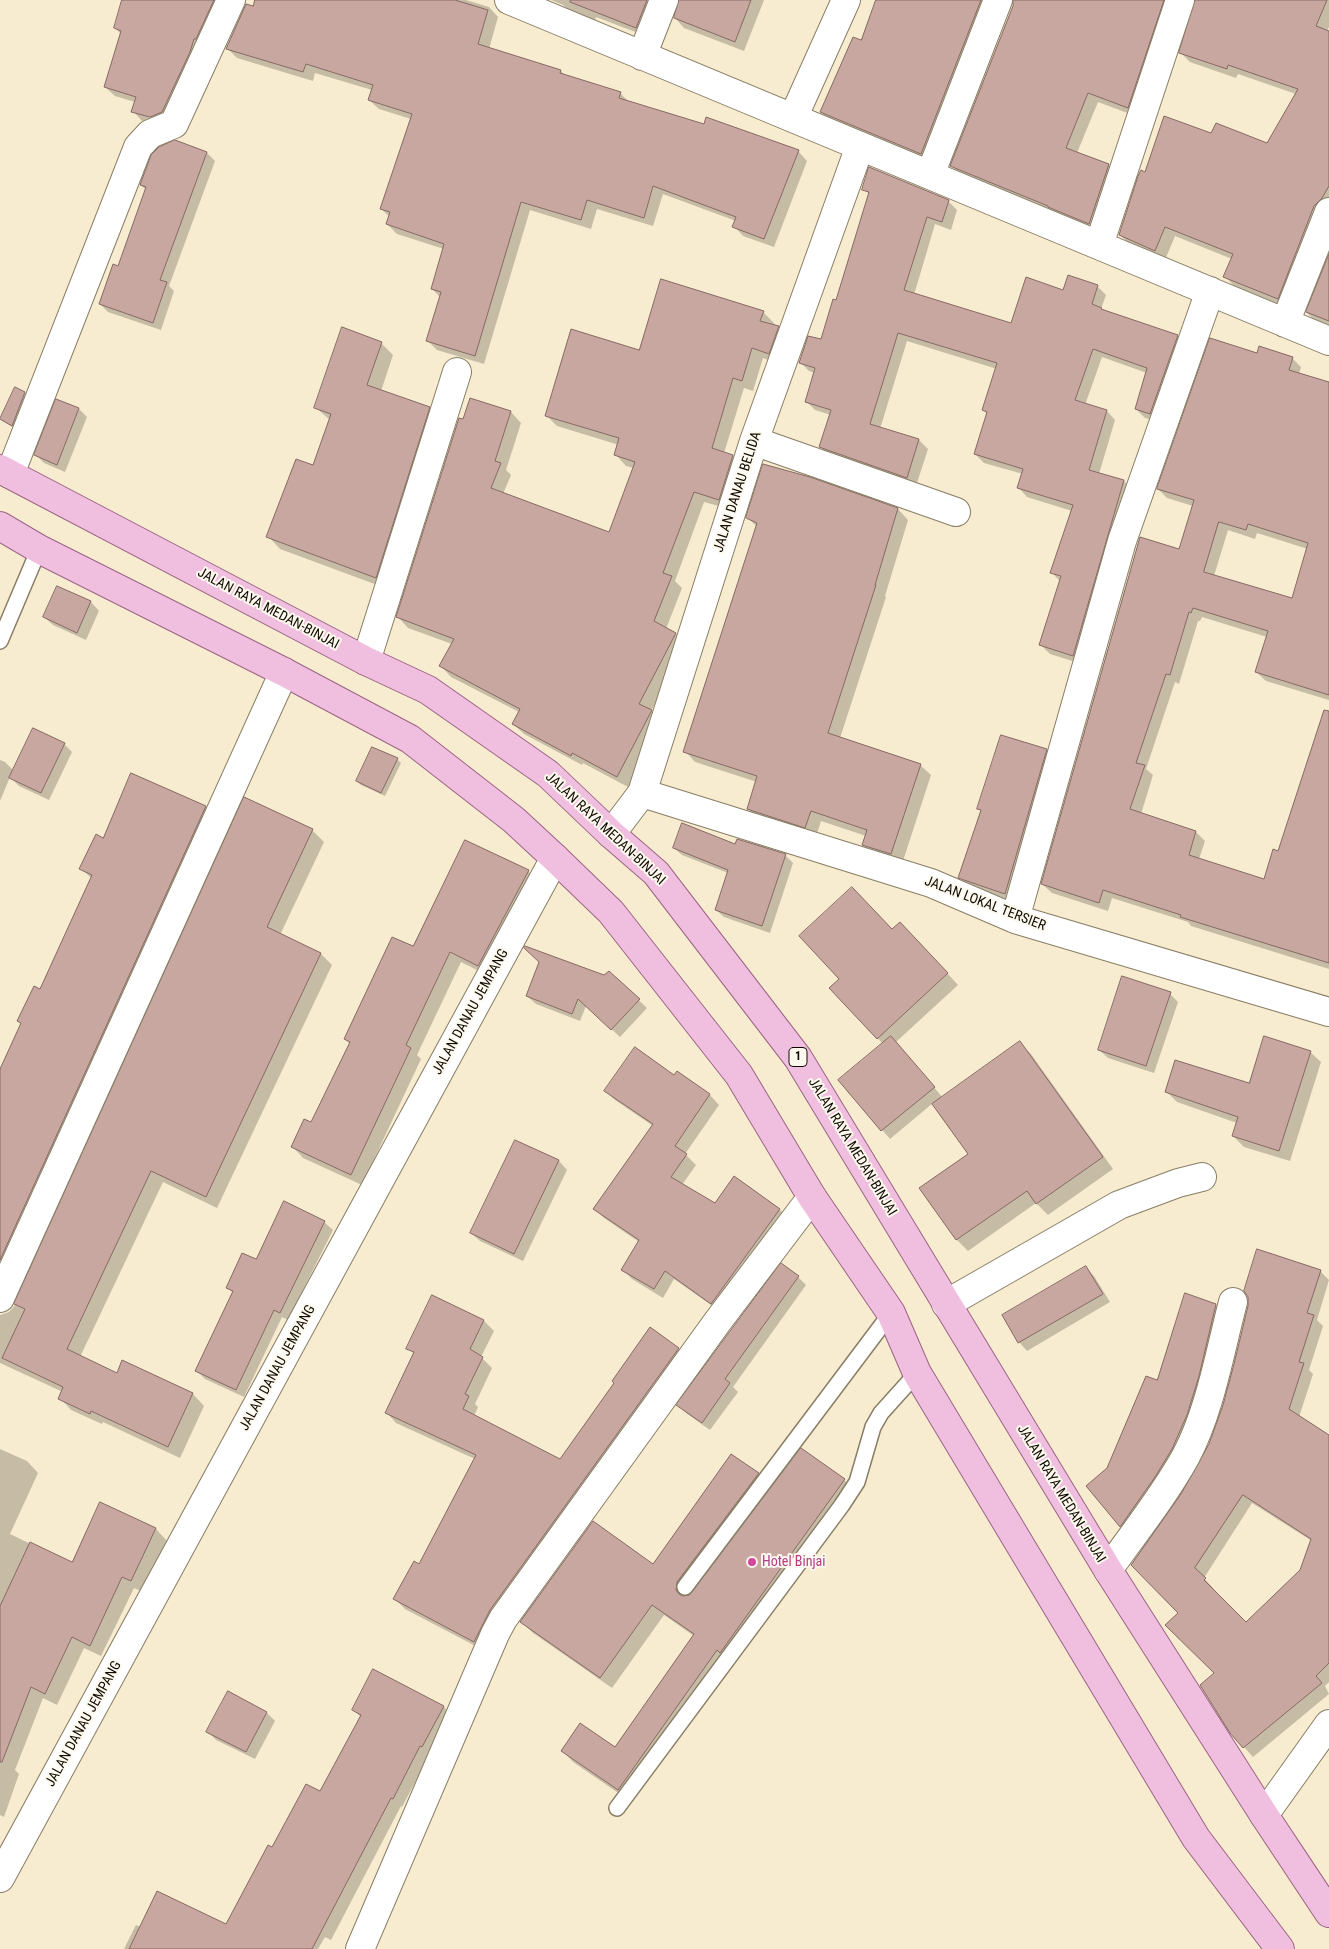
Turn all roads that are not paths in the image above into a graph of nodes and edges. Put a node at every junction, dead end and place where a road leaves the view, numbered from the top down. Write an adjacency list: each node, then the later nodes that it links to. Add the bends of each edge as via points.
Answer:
1 (231, 0): 18 (street, via 174,124 150,134 138,147)
2 (509, 0): 7 (street)
3 (664, 0): 7 (street)
4 (846, 0): 8 (street)
5 (998, 0): 10 (street)
6 (1180, 0): 12 (street)
7 (642, 56): 8 (street)
8 (793, 118): 9 (street)
9 (860, 146): 10 (street); 17 (street, JALAN DANAU BELIDA)
10 (930, 175): 12 (street)
11 (1329, 212): 14 (street)
12 (1099, 245): 13 (street)
13 (1210, 291): 14 (street); 28 (street, via 1122,541)
14 (1285, 323): 15 (street)
15 (1329, 341)
16 (457, 372): 23 (street)
17 (754, 440): 19 (street); 25 (street, JALAN DANAU BELIDA)
18 (5, 471): 23 (main road, JALAN RAYA MEDAN-BINJAI / 1)
19 (956, 512)
20 (0, 526): 21 (main road)
21 (39, 549): 22 (lane); 24 (main road)
22 (0, 641)
23 (366, 661): 26 (main road, JALAN RAYA MEDAN-BINJAI / 1, via 428,690 548,774)
24 (284, 672): 27 (main road, via 410,739 514,820); 32 (street)
25 (642, 793): 26 (street, JALAN DANAU BELIDA); 28 (street, JALAN LOKAL TERSIER, via 931,883)
26 (610, 834): 34 (main road, JALAN RAYA MEDAN-BINJAI / 1, via 656,873 798,1058)
27 (555, 858): 31 (main road, via 611,912 739,1075); 42 (street, JALAN DANAU JEMPANG)
28 (1015, 919): 29 (street, JALAN LOKAL TERSIER)
29 (1329, 1012)
30 (1202, 1177): 34 (street, via 1118,1204)
31 (812, 1197): 35 (main road); 44 (street, via 718,1321 503,1619)
32 (0, 1298)
33 (1233, 1302): 37 (street, via 1206,1405 1186,1454 1160,1498)
34 (946, 1304): 37 (main road, JALAN RAYA MEDAN-BINJAI / 1)
35 (891, 1313): 36 (main road); 38 (lane)
36 (918, 1373): 40 (lane, via 880,1413 857,1482 842,1505); 45 (main road, via 1196,1838)
37 (1108, 1570): 41 (main road, JALAN RAYA MEDAN-BINJAI / 1)
38 (685, 1587)
39 (1329, 1724): 41 (street)
40 (616, 1808)
41 (1264, 1816): 43 (main road, JALAN RAYA MEDAN-BINJAI / 1)
42 (0, 1878)
43 (1329, 1913)
44 (360, 1949)
45 (1280, 1949)

